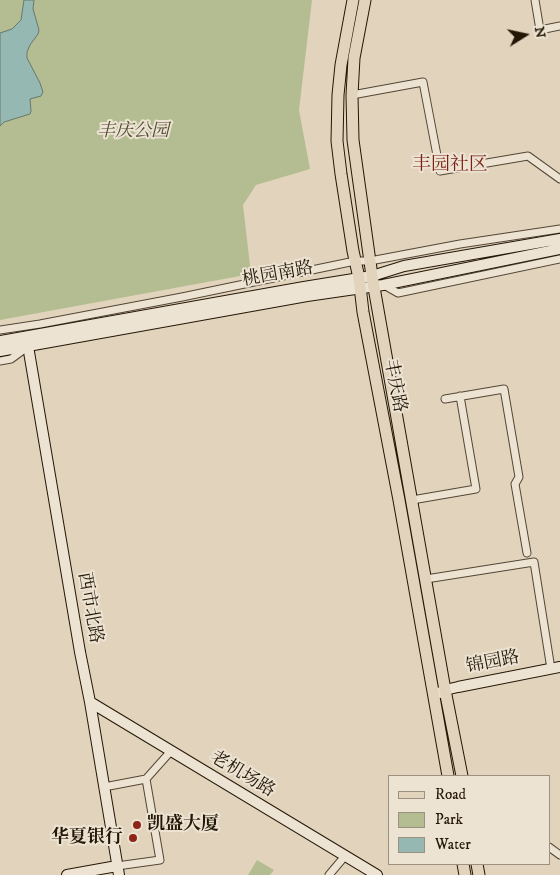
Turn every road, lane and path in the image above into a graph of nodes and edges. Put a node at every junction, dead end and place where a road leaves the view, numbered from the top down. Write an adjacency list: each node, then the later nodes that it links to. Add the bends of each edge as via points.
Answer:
1 (353, 0): 11 (main road, 丰庆路, via 341,65 337,141)
2 (365, 0): 5 (main road, 丰庆路, via 354,58)
3 (535, 0): 4 (street, via 540,30)
4 (560, 26)
5 (352, 95): 6 (street, via 423,82 440,171 528,156); 12 (main road, 丰庆路, via 353,140)
6 (560, 180)
7 (560, 229): 12 (street)
8 (560, 240): 13 (main road, 桃园南路, via 404,266)
9 (560, 250): 13 (main road, 桃园南路)
10 (560, 260): 13 (street, via 398,294)
11 (355, 261): 12 (street); 14 (main road, 丰庆路); 15 (street, via 191,296)
12 (370, 261): 13 (main road, 丰庆路)
13 (377, 282): 14 (main road, 桃园南路); 22 (main road, 丰庆路)
14 (360, 283): 16 (main road, 桃园南路); 17 (main road, 桃园南路, via 307,296); 27 (main road, 丰庆路, via 372,364)
15 (0, 330)
16 (0, 341)
17 (28, 346): 18 (main road, 桃园南路); 19 (street, via 11,359); 28 (main road, 西市北路)
18 (0, 351)
19 (0, 361)
20 (460, 396): 21 (street); 22 (street, via 476,489); 23 (street, via 504,389 519,477 515,484)
21 (445, 399)
22 (412, 500): 24 (main road, 丰庆路)
23 (526, 553)
24 (426, 579): 25 (street, via 534,562); 26 (main road, 丰庆路)
25 (556, 668): 26 (main road, 锦园路)
26 (445, 690): 27 (main road, 锦园路); 31 (main road, 丰庆路)
27 (434, 695): 30 (main road, 丰庆路)
28 (90, 702): 29 (main road, 老机场路); 33 (main road, 西市北路)
29 (171, 751): 32 (street); 34 (main road, 老机场路)
30 (448, 775)
31 (462, 775)
32 (146, 779): 33 (street); 35 (street, via 160,860)
33 (104, 787): 35 (main road, 西市北路)
34 (345, 856): 37 (street); 38 (main road, 老机场路)
35 (118, 870): 36 (main road)
36 (66, 875)
37 (329, 875)
38 (377, 875)

